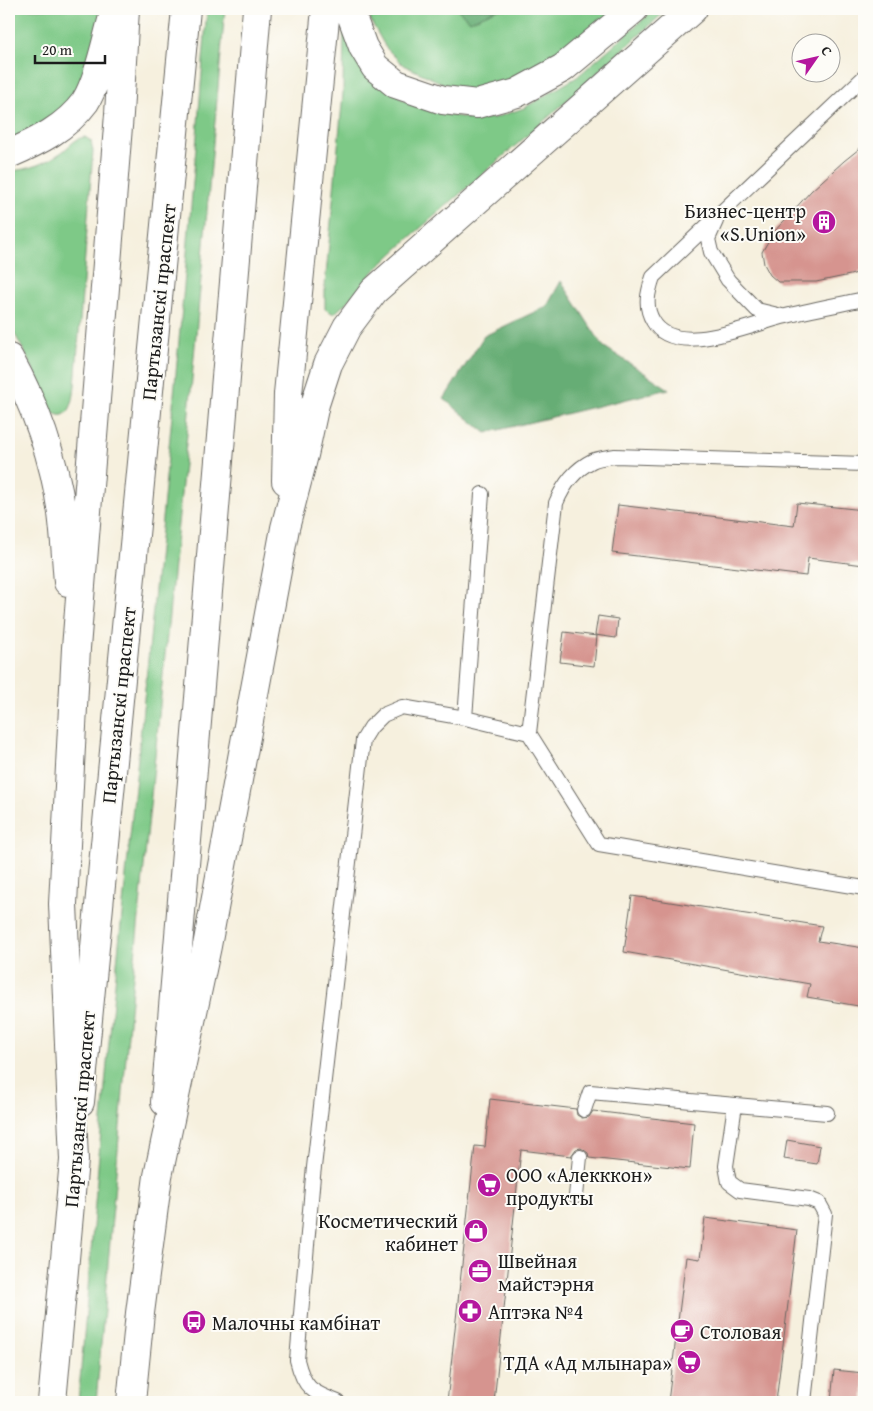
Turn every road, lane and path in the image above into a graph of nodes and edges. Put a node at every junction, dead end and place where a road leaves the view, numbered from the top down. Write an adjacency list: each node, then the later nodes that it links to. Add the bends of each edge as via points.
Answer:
1 (116, 9): 10 (main road, via 86,101 70,120)
2 (125, 9): 18 (main road)
3 (186, 9): 26 (main road, Партызанскі праспект)
4 (257, 9): 27 (main road)
5 (326, 9): 17 (main road, via 288,394)
6 (349, 9): 7 (main road, via 363,47 375,67 396,84 443,100 477,104 517,93 563,68)
7 (634, 9)
8 (693, 9): 17 (main road, via 374,291 361,307 328,364 314,404)
9 (864, 77): 11 (lane)
10 (9, 154)
11 (718, 216): 13 (lane, via 708,240 711,252 728,280 757,310); 13 (lane, via 653,277 647,294 648,313 656,327 685,340 708,338)
12 (864, 299): 13 (lane)
13 (782, 316)
14 (9, 358): 18 (main road, via 37,416 51,462 62,513)
15 (864, 464): 20 (lane, via 615,456 592,460 571,477 556,503)
16 (482, 494): 19 (lane)
17 (285, 528): 27 (main road, via 207,946)
18 (76, 648): 26 (main road, via 62,904)
19 (465, 718): 20 (lane); 31 (lane, via 402,707 383,715 370,727 363,740 313,1176 297,1360 309,1388)
20 (529, 733): 21 (lane, via 599,844)
21 (864, 888)
22 (735, 1105): 23 (lane, via 590,1092); 24 (lane); 32 (lane, via 726,1166 729,1182 740,1190 809,1199 819,1203 826,1214)
23 (584, 1110)
24 (827, 1113)
25 (580, 1157): 28 (lane)
26 (74, 1160): 29 (main road, Партызанскі праспект)
27 (158, 1176): 30 (main road)
28 (576, 1196)
29 (52, 1402)
30 (131, 1402)
31 (338, 1402)
32 (804, 1402)

